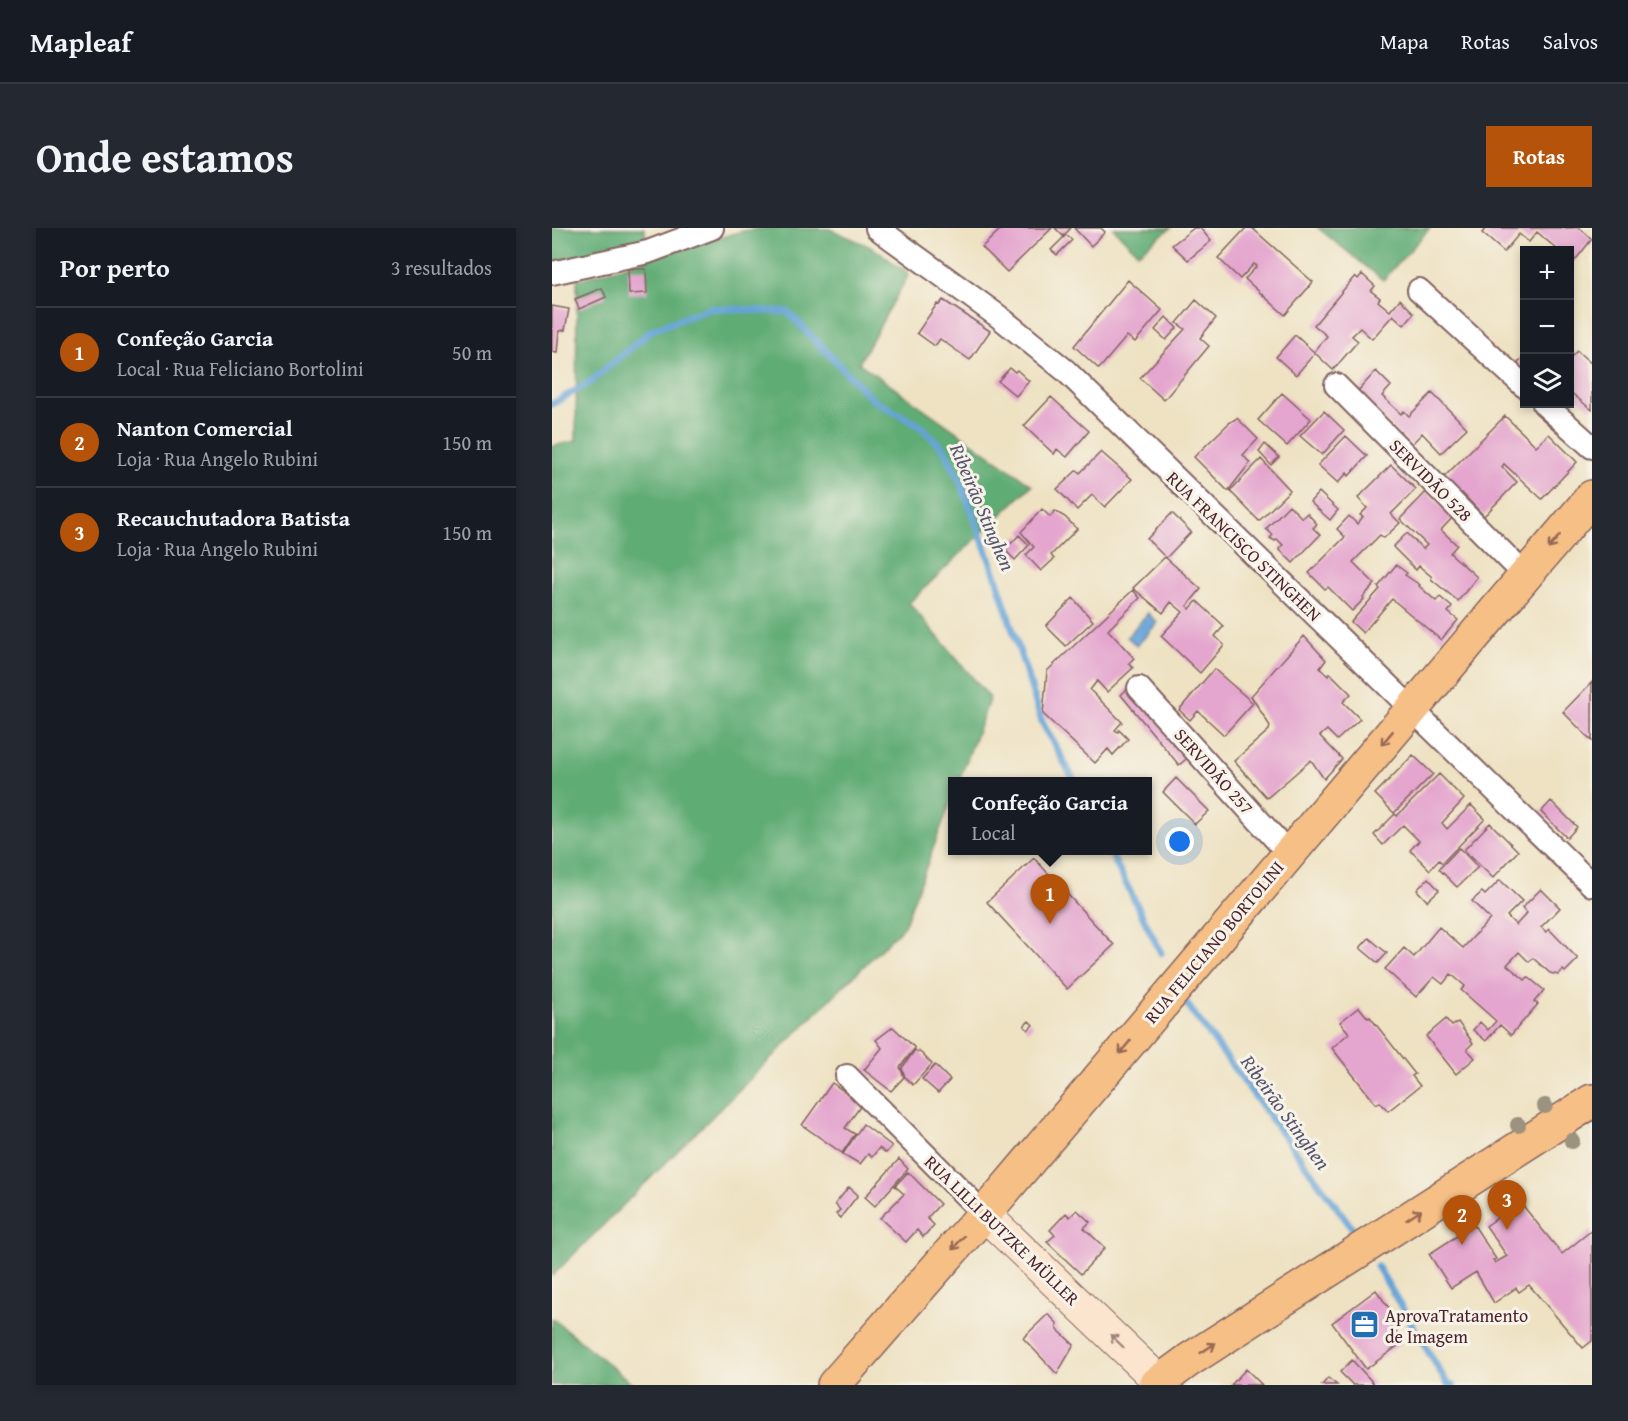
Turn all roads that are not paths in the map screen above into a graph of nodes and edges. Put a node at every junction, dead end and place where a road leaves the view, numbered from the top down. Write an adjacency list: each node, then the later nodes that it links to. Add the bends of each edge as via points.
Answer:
1 (712, 228): 3 (street, via 648,252)
2 (877, 228): 12 (street, RUA FRANCISCO STINGHEN, via 998,316 1065,371)
3 (552, 273)
4 (1419, 290): 5 (street)
5 (1520, 382)
6 (1336, 386): 10 (street, SERVIDÃO 528)
7 (1548, 408): 8 (street)
8 (1592, 447)
9 (1592, 497): 10 (main road, RUA FELICIANO BORTOLINI, one-way to 10)
10 (1526, 575): 12 (main road, RUA FELICIANO BORTOLINI)
11 (1139, 688): 13 (street, SERVIDÃO 257)
12 (1411, 710): 13 (main road, RUA FELICIANO BORTOLINI, one-way to 13); 14 (street, RUA FRANCISCO STINGHEN)
13 (1288, 854): 17 (main road, RUA FELICIANO BORTOLINI, one-way to 17)
14 (1592, 885)
15 (847, 1076): 17 (street, RUA LILLI BUTZKE MÜLLER)
16 (1592, 1101): 18 (main road, one-way to 16)
17 (984, 1214): 18 (street, RUA LILLI BUTZKE MÜLLER, one-way to 17); 19 (main road, RUA FELICIANO BORTOLINI, one-way to 19)
18 (1157, 1383)
19 (834, 1385)

